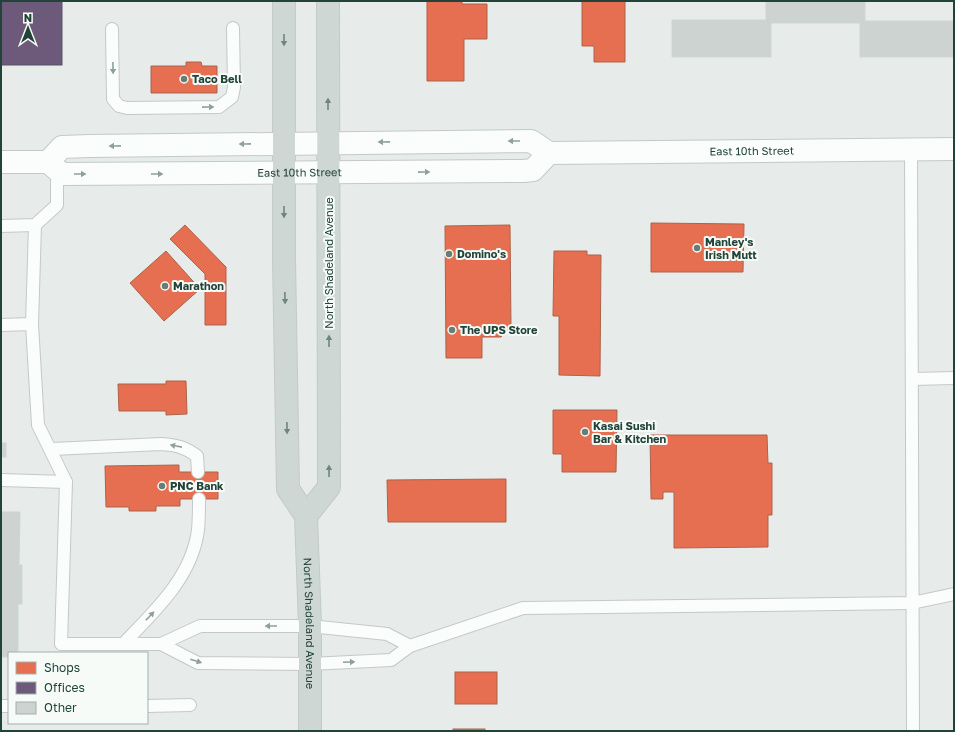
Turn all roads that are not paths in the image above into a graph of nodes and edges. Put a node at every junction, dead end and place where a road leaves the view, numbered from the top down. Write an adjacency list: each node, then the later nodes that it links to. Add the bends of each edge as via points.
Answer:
1 (284, 1): 6 (main road, one-way to 6)
2 (328, 1): 5 (main road, North Shadeland Avenue, one-way to 2)
3 (233, 28): 4 (lane, one-way to 3, via 113,99 119,106 127,108 219,107 232,97 234,87)
4 (112, 29)
5 (328, 143): 6 (main road); 9 (main road, one-way to 5, via 531,141); 12 (main road, North Shadeland Avenue)
6 (284, 144): 11 (main road, one-way to 11, via 62,147); 13 (main road)
7 (954, 149): 8 (main road, East 10th Street)
8 (911, 150): 9 (main road, East 10th Street); 19 (lane)
9 (549, 153): 12 (main road, East 10th Street, one-way to 9, via 533,170)
10 (1, 162): 11 (main road, East 10th Street)
11 (53, 166): 13 (main road, East 10th Street, one-way to 13, via 62,174); 14 (lane, via 57,205)
12 (328, 172): 13 (main road, East 10th Street); 25 (main road, North Shadeland Avenue, one-way to 12, via 329,487)
13 (285, 173): 25 (main road, one-way to 25, via 288,489)
14 (35, 225): 15 (lane); 16 (lane)
15 (1, 226)
16 (32, 324): 17 (lane); 20 (lane, via 38,425)
17 (1, 325)
18 (954, 378): 19 (lane)
19 (912, 379): 27 (lane)
20 (52, 450): 21 (lane, one-way to 20, via 197,456 178,446 161,444); 23 (lane)
21 (198, 472)
22 (1, 480): 23 (lane)
23 (66, 482): 32 (lane)
24 (199, 499): 29 (lane, one-way to 24, via 159,607 184,573 198,530)
25 (306, 516): 28 (main road, North Shadeland Avenue)
26 (954, 594): 27 (lane)
27 (912, 603): 31 (lane, via 523,608); 37 (lane)
28 (310, 626): 30 (lane, one-way to 30, via 200,626); 31 (lane, via 387,634); 33 (main road, North Shadeland Avenue)
29 (123, 644): 30 (lane); 32 (lane)
30 (161, 644): 33 (lane, one-way to 33, via 198,663)
31 (410, 646): 33 (lane, one-way to 31, via 391,660)
32 (60, 648)
33 (310, 664): 36 (main road, North Shadeland Avenue)
34 (148, 706): 35 (lane)
35 (190, 706)
36 (310, 731)
37 (913, 731)

